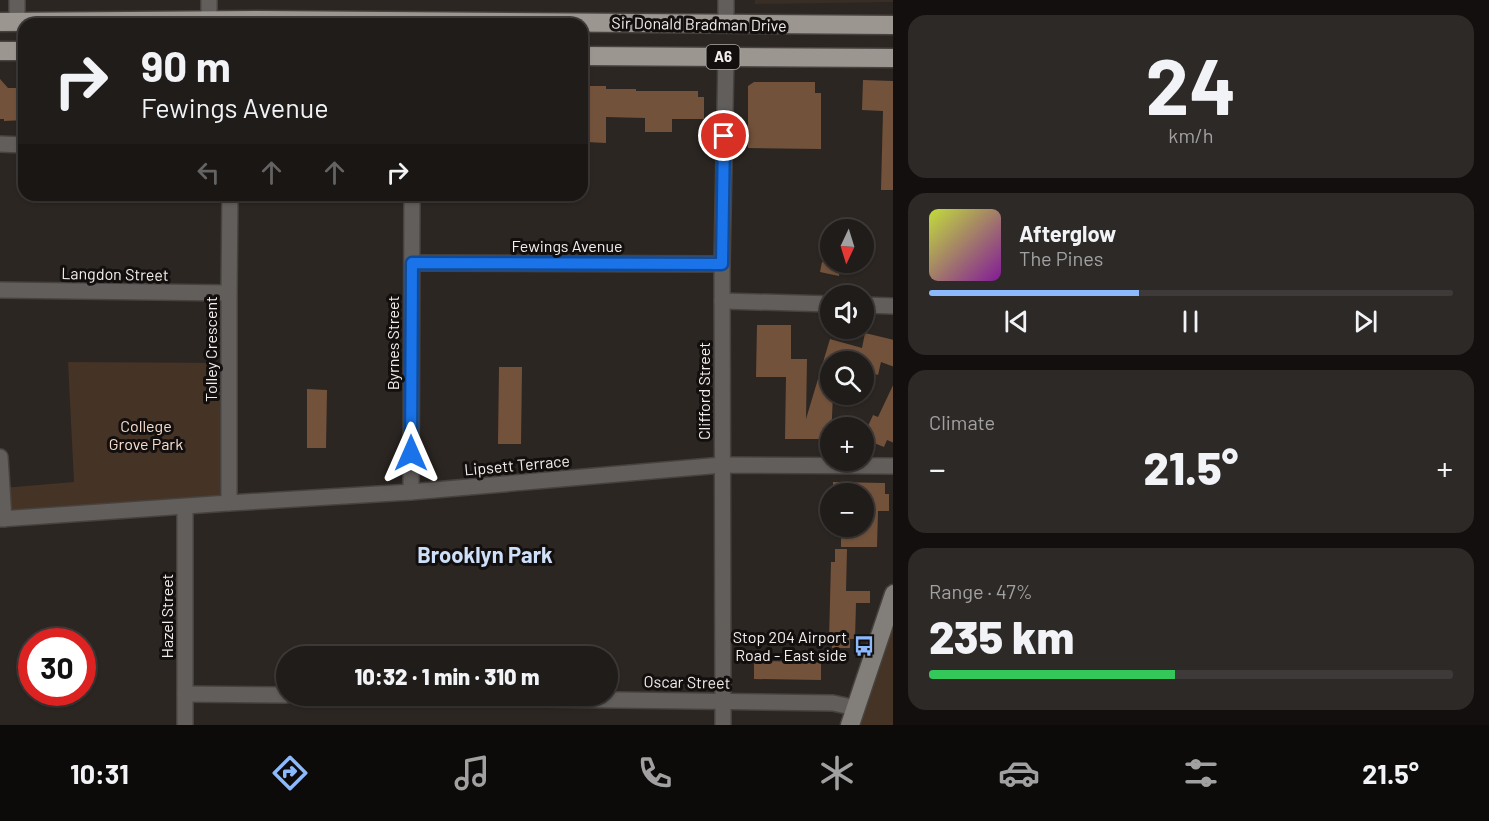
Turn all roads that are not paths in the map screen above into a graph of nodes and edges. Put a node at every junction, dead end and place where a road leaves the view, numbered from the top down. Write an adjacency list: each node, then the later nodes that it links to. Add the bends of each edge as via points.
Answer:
1 (17, 0): 5 (street)
2 (209, 0): 4 (street)
3 (726, 0): 7 (street)
4 (209, 18)
5 (8, 22)
6 (588, 23): 7 (main road, Sir Donald Bradman Drive / A6)
7 (726, 24): 8 (main road, Sir Donald Bradman Drive / A6)
8 (893, 25)
9 (0, 51): 10 (main road)
10 (18, 51)
11 (588, 56): 12 (main road, Sir Donald Bradman Drive / A6)
12 (726, 57): 13 (main road, Sir Donald Bradman Drive / A6); 19 (street, Clifford Street)
13 (893, 58)
14 (0, 144): 15 (street)
15 (18, 145)
16 (230, 201): 21 (street, Tolley Crescent)
17 (412, 201): 18 (street, Byrnes Street)
18 (412, 263): 19 (street, Fewings Avenue); 29 (street, Byrnes Street)
19 (722, 264): 22 (street, Clifford Street)
20 (0, 290): 21 (street, Langdon Street)
21 (229, 293): 30 (street, Tolley Crescent)
22 (722, 301): 23 (street); 27 (street, Clifford Street)
23 (820, 304)
24 (874, 305): 25 (street)
25 (893, 306)
26 (0, 457): 32 (street)
27 (722, 465): 28 (street, Lipsett Terrace); 29 (street, Lipsett Terrace); 37 (street, Clifford Street)
28 (893, 466)
29 (411, 492): 30 (street, Lipsett Terrace)
30 (229, 502): 31 (street, Lipsett Terrace)
31 (185, 507): 32 (street, Lipsett Terrace); 34 (street, Hazel Street)
32 (2, 519)
33 (893, 597): 38 (main road)
34 (185, 694): 35 (street); 39 (street, Hazel Street)
35 (276, 695)
36 (618, 700): 37 (street, Oscar Street)
37 (723, 701): 38 (street, Oscar Street, via 832,703); 40 (street, Clifford Street)
38 (853, 717)
39 (185, 725)
40 (723, 725)

